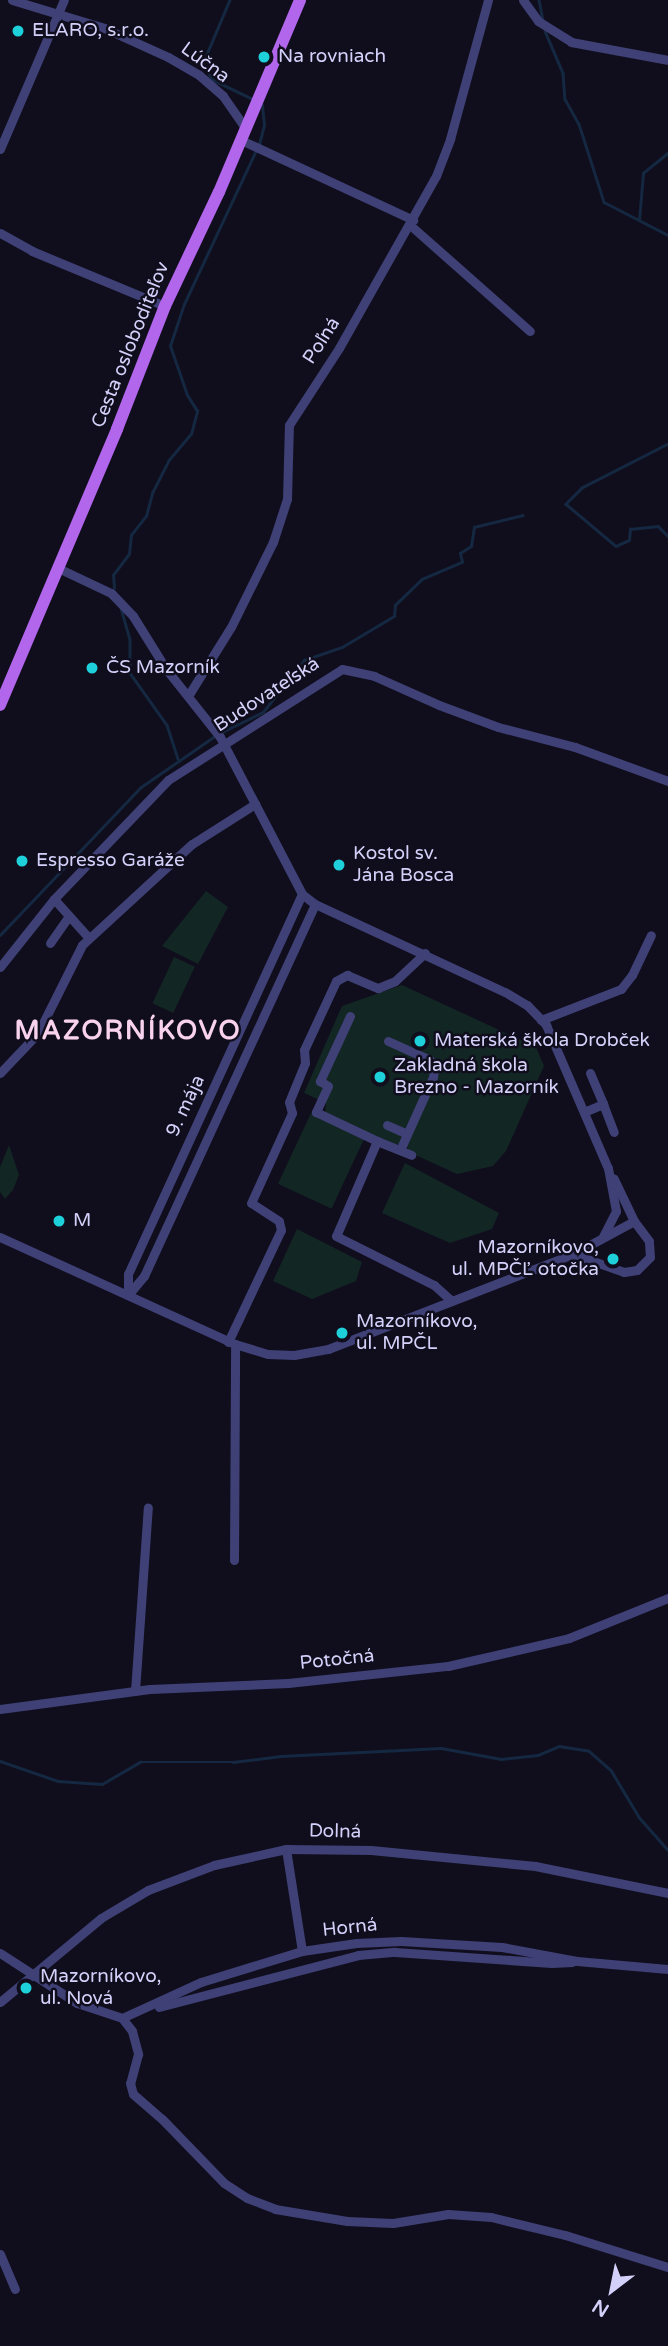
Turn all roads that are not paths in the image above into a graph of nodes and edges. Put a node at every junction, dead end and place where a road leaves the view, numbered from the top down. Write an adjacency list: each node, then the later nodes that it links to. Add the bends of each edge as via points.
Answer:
1 (12, 0): 6 (street, Lúčna)
2 (64, 0): 6 (street)
3 (300, 0): 8 (main road, Cesta osloboditeľov)
4 (488, 0): 10 (street, Poľná, via 450,139)
5 (523, 0): 7 (street, via 538,21 571,42)
6 (58, 14): 8 (street, Lúčna, via 104,28 199,75 223,96); 9 (street)
7 (668, 60)
8 (243, 134): 10 (street); 12 (main road, Cesta osloboditeľov)
9 (0, 149)
10 (411, 223): 13 (street); 15 (street, Poľná, via 289,425 287,499 273,542)
11 (0, 233): 12 (street, via 32,251)
12 (165, 306): 14 (main road, Cesta osloboditeľov)
13 (530, 331)
14 (58, 568): 15 (street, via 111,593 133,616); 16 (main road, Cesta osloboditeľov)
15 (188, 696): 17 (street)
16 (0, 705)
17 (222, 741): 18 (street, Budovateľská, via 342,668 374,676 498,727 575,747); 19 (street); 21 (street, Budovateľská, via 168,779)
18 (668, 781)
19 (255, 804): 20 (street); 25 (street, via 192,844)
20 (302, 894): 22 (street); 47 (street, 9. mája, via 128,1274)
21 (54, 900): 23 (street); 28 (street, Budovateľská)
22 (315, 904): 27 (street); 47 (street, via 144,1276)
23 (69, 916): 25 (street); 26 (street)
24 (651, 935): 30 (street, via 621,989)
25 (89, 938): 32 (street, via 38,1033)
26 (50, 943)
27 (425, 953): 30 (street, via 505,992); 49 (street, via 395,981 378,988 347,975 336,981 304,1050 306,1063 289,1102 292,1113 251,1203 279,1222 281,1230)
28 (0, 967)
29 (350, 1016): 39 (street, via 320,1081 328,1086 316,1112)
30 (541, 1020): 35 (street)
31 (388, 1041): 38 (street, via 430,1060 434,1069)
32 (0, 1073)
33 (590, 1073): 34 (street)
34 (603, 1104): 35 (street); 37 (street)
35 (584, 1112): 42 (street)
36 (387, 1125): 38 (street)
37 (614, 1132)
38 (407, 1134): 40 (street)
39 (377, 1141): 40 (street); 48 (street, via 335,1236 434,1285)
40 (400, 1150): 41 (street)
41 (411, 1155)
42 (608, 1168): 43 (street); 45 (street, via 616,1210)
43 (634, 1221): 45 (street); 46 (street, via 649,1241 650,1257 637,1270 624,1272)
44 (0, 1237): 47 (street)
45 (603, 1237): 46 (street)
46 (573, 1254): 48 (street)
47 (128, 1295): 49 (street)
48 (452, 1301): 49 (street, via 314,1353 268,1354)
49 (232, 1343): 51 (street)
50 (148, 1507): 53 (street)
51 (234, 1560)
52 (668, 1598): 53 (street, Potočná, via 569,1638 448,1666 288,1683)
53 (135, 1691): 54 (street, Potočná)
54 (0, 1709)
55 (286, 1849): 56 (street, Dolná, via 371,1850 535,1866); 57 (street); 61 (street, Dolná, via 214,1865 148,1890 101,1918)
56 (668, 1893)
57 (302, 1951): 59 (street, Horná, via 356,1942 401,1941 502,1947); 63 (street, Horná, via 201,1982)
58 (0, 1953): 61 (street)
59 (577, 1961): 60 (street, Horná); 63 (street, Horná, via 395,1952 358,1955)
60 (668, 1969)
61 (32, 1973): 62 (street, Dolná); 64 (street, via 77,2003)
62 (0, 2002)
63 (137, 2012): 64 (street, Horná)
64 (122, 2018): 66 (street, via 132,2031 138,2054 130,2083 133,2094 224,2183 247,2198 275,2209 346,2221 393,2222 448,2214 491,2217)
65 (0, 2254): 67 (street)
66 (668, 2267)
67 (15, 2289)

